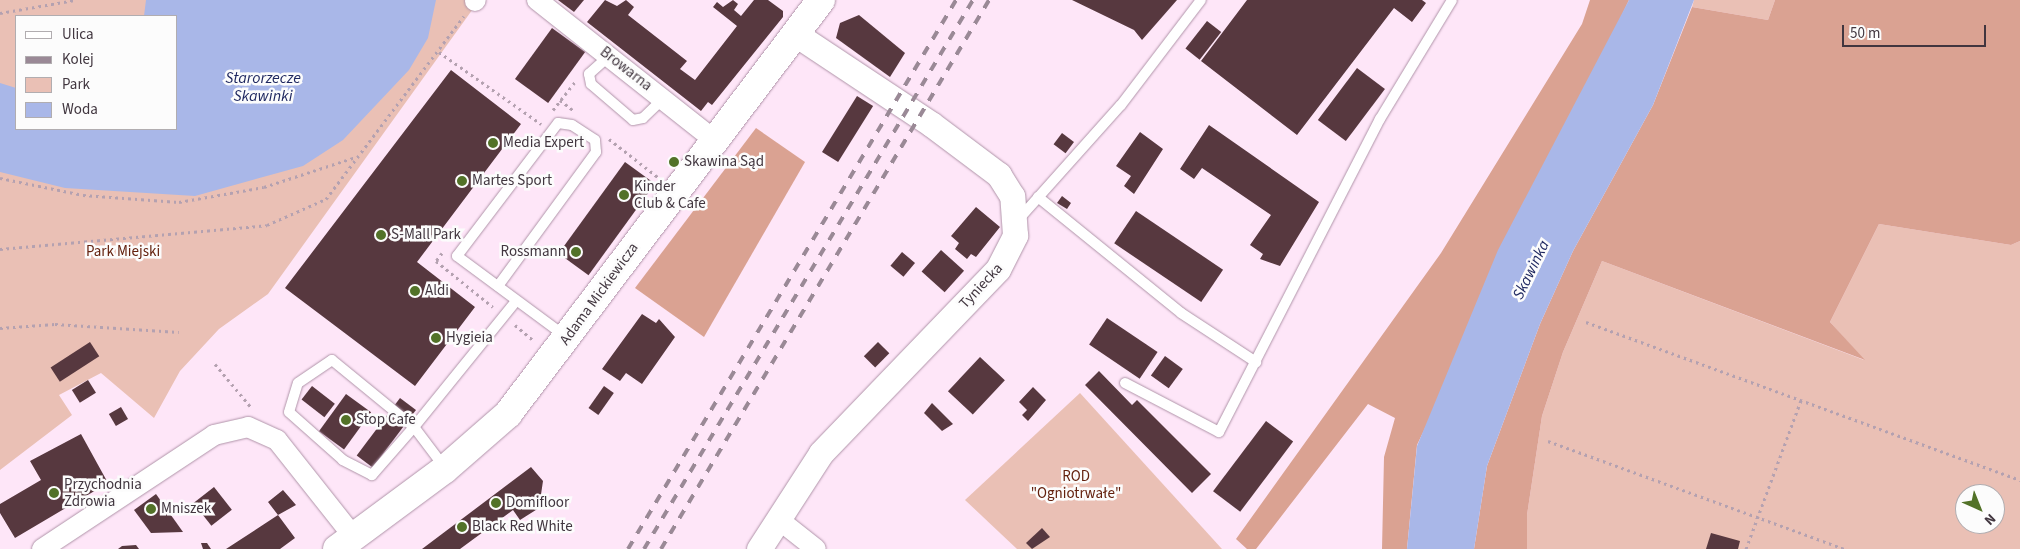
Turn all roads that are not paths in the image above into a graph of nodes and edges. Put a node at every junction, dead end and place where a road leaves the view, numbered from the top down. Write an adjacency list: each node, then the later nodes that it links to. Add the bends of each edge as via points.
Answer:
1 (537, 0): 6 (street, Browarna)
2 (1201, 0): 9 (lane, via 1122,105)
3 (1452, 0): 14 (lane, via 1380,119)
4 (816, 2): 5 (main road, Adama Mickiewicza)
5 (794, 33): 8 (main road, Adama Mickiewicza); 10 (street, Tyniecka, via 986,164 1007,186)
6 (609, 56): 7 (street, Browarna); 7 (lane, via 589,74 591,84 633,120 643,118)
7 (663, 99): 8 (street, Browarna)
8 (713, 139): 13 (main road, Adama Mickiewicza)
9 (1038, 197): 10 (lane); 14 (lane, via 1181,313)
10 (1016, 222): 18 (street, Tyniecka, via 1012,246 998,269 832,441)
11 (498, 286): 11 (lane, via 457,256 558,123 572,124 595,140 596,152); 12 (lane)
12 (516, 301): 13 (lane); 16 (lane)
13 (568, 338): 17 (main road, Adama Mickiewicza, via 508,414)
14 (1256, 362): 15 (lane, via 1219,432)
15 (1126, 383)
16 (414, 427): 16 (lane, via 332,360 298,383 289,412 343,460 372,475); 17 (lane)
17 (445, 468): 19 (main road, Adama Mickiewicza)
18 (778, 519): 21 (street, Tyniecka); 22 (street)
19 (346, 543): 20 (street, via 277,440 248,427 214,435)
20 (42, 549)
21 (759, 549)
22 (816, 549)

